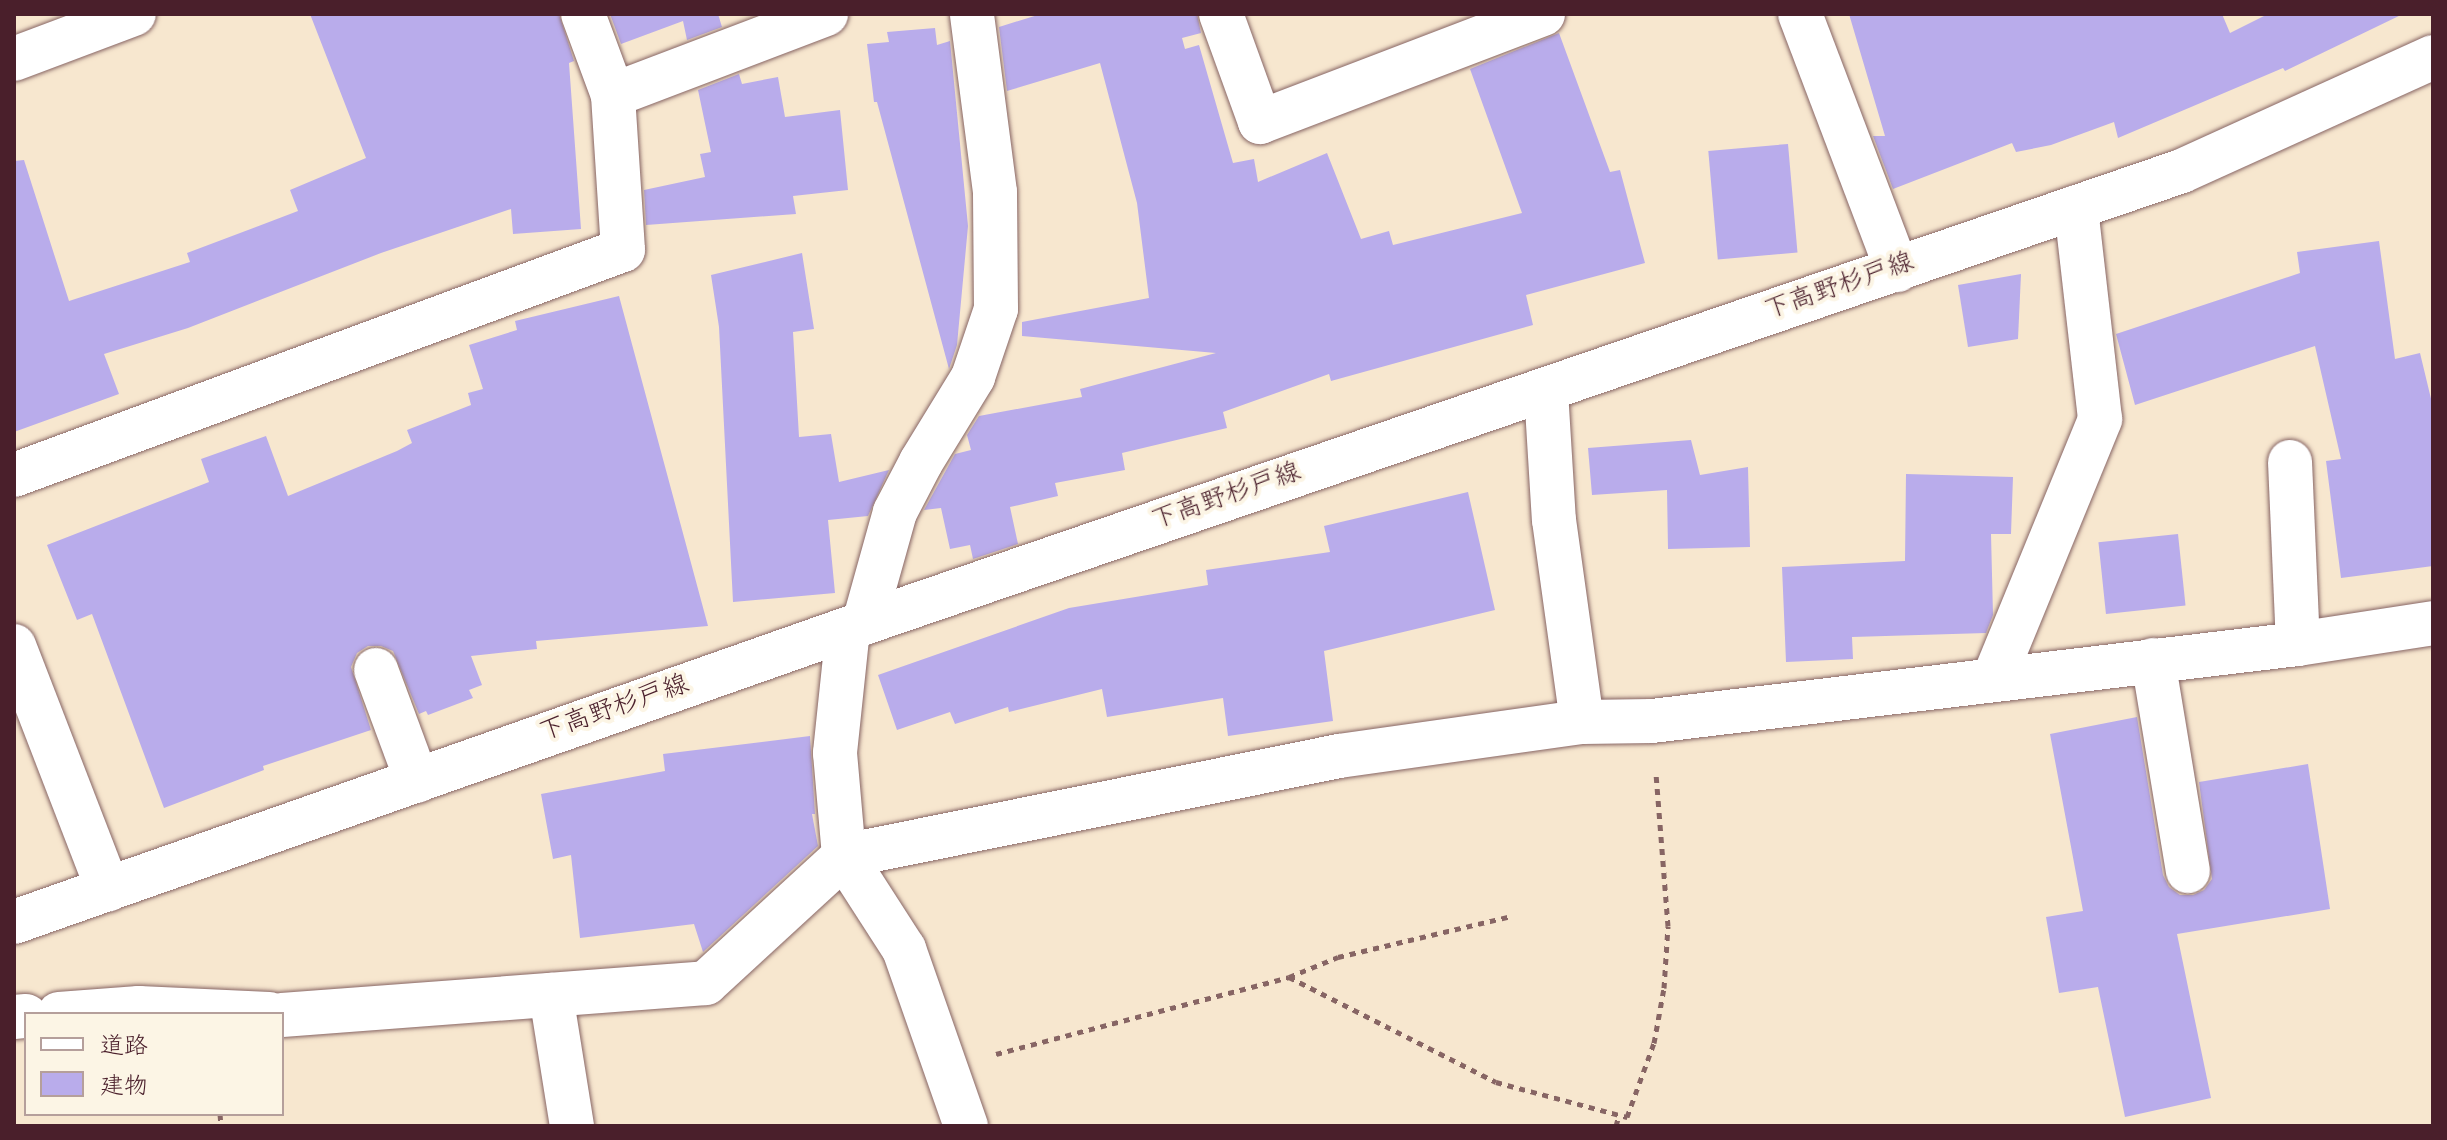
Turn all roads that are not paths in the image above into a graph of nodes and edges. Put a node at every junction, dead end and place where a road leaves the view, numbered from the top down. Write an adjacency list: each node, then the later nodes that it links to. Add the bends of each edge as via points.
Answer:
1 (134, 14): 9 (street)
2 (583, 14): 10 (street)
3 (826, 14): 10 (street)
4 (972, 14): 17 (street, via 995,192 996,309 973,377 895,512)
5 (1221, 14): 6 (street, via 1260,122)
6 (1543, 14)
7 (1800, 14): 12 (street)
8 (2433, 57): 11 (street, 下高野杉戸線, via 2182,171)
9 (14, 59)
10 (613, 95): 15 (street, via 623,250)
11 (2076, 207): 12 (street, 下高野杉戸線); 22 (street, via 2100,419)
12 (1897, 270): 13 (street, 下高野杉戸線)
13 (1546, 391): 17 (street, 下高野杉戸線); 23 (street, via 1554,520)
14 (2290, 462): 18 (street)
15 (14, 475)
16 (2433, 623): 18 (street)
17 (856, 626): 24 (street, 下高野杉戸線); 25 (street, via 835,753)
18 (2298, 644): 20 (street)
19 (14, 646): 27 (street)
20 (2153, 660): 22 (street); 26 (street)
21 (376, 670): 24 (street)
22 (1994, 678): 23 (street, via 1652,721)
23 (1582, 722): 25 (street, via 1339,756)
24 (417, 781): 27 (street, 下高野杉戸線)
25 (844, 856): 29 (street, via 706,983); 34 (street, via 904,949)
26 (2188, 871)
27 (108, 889): 28 (street, 下高野杉戸線)
28 (14, 922)
29 (551, 995): 32 (street); 33 (street)
30 (86, 1012): 31 (street)
31 (226, 1012)
32 (284, 1015)
33 (572, 1126)
34 (966, 1126)

